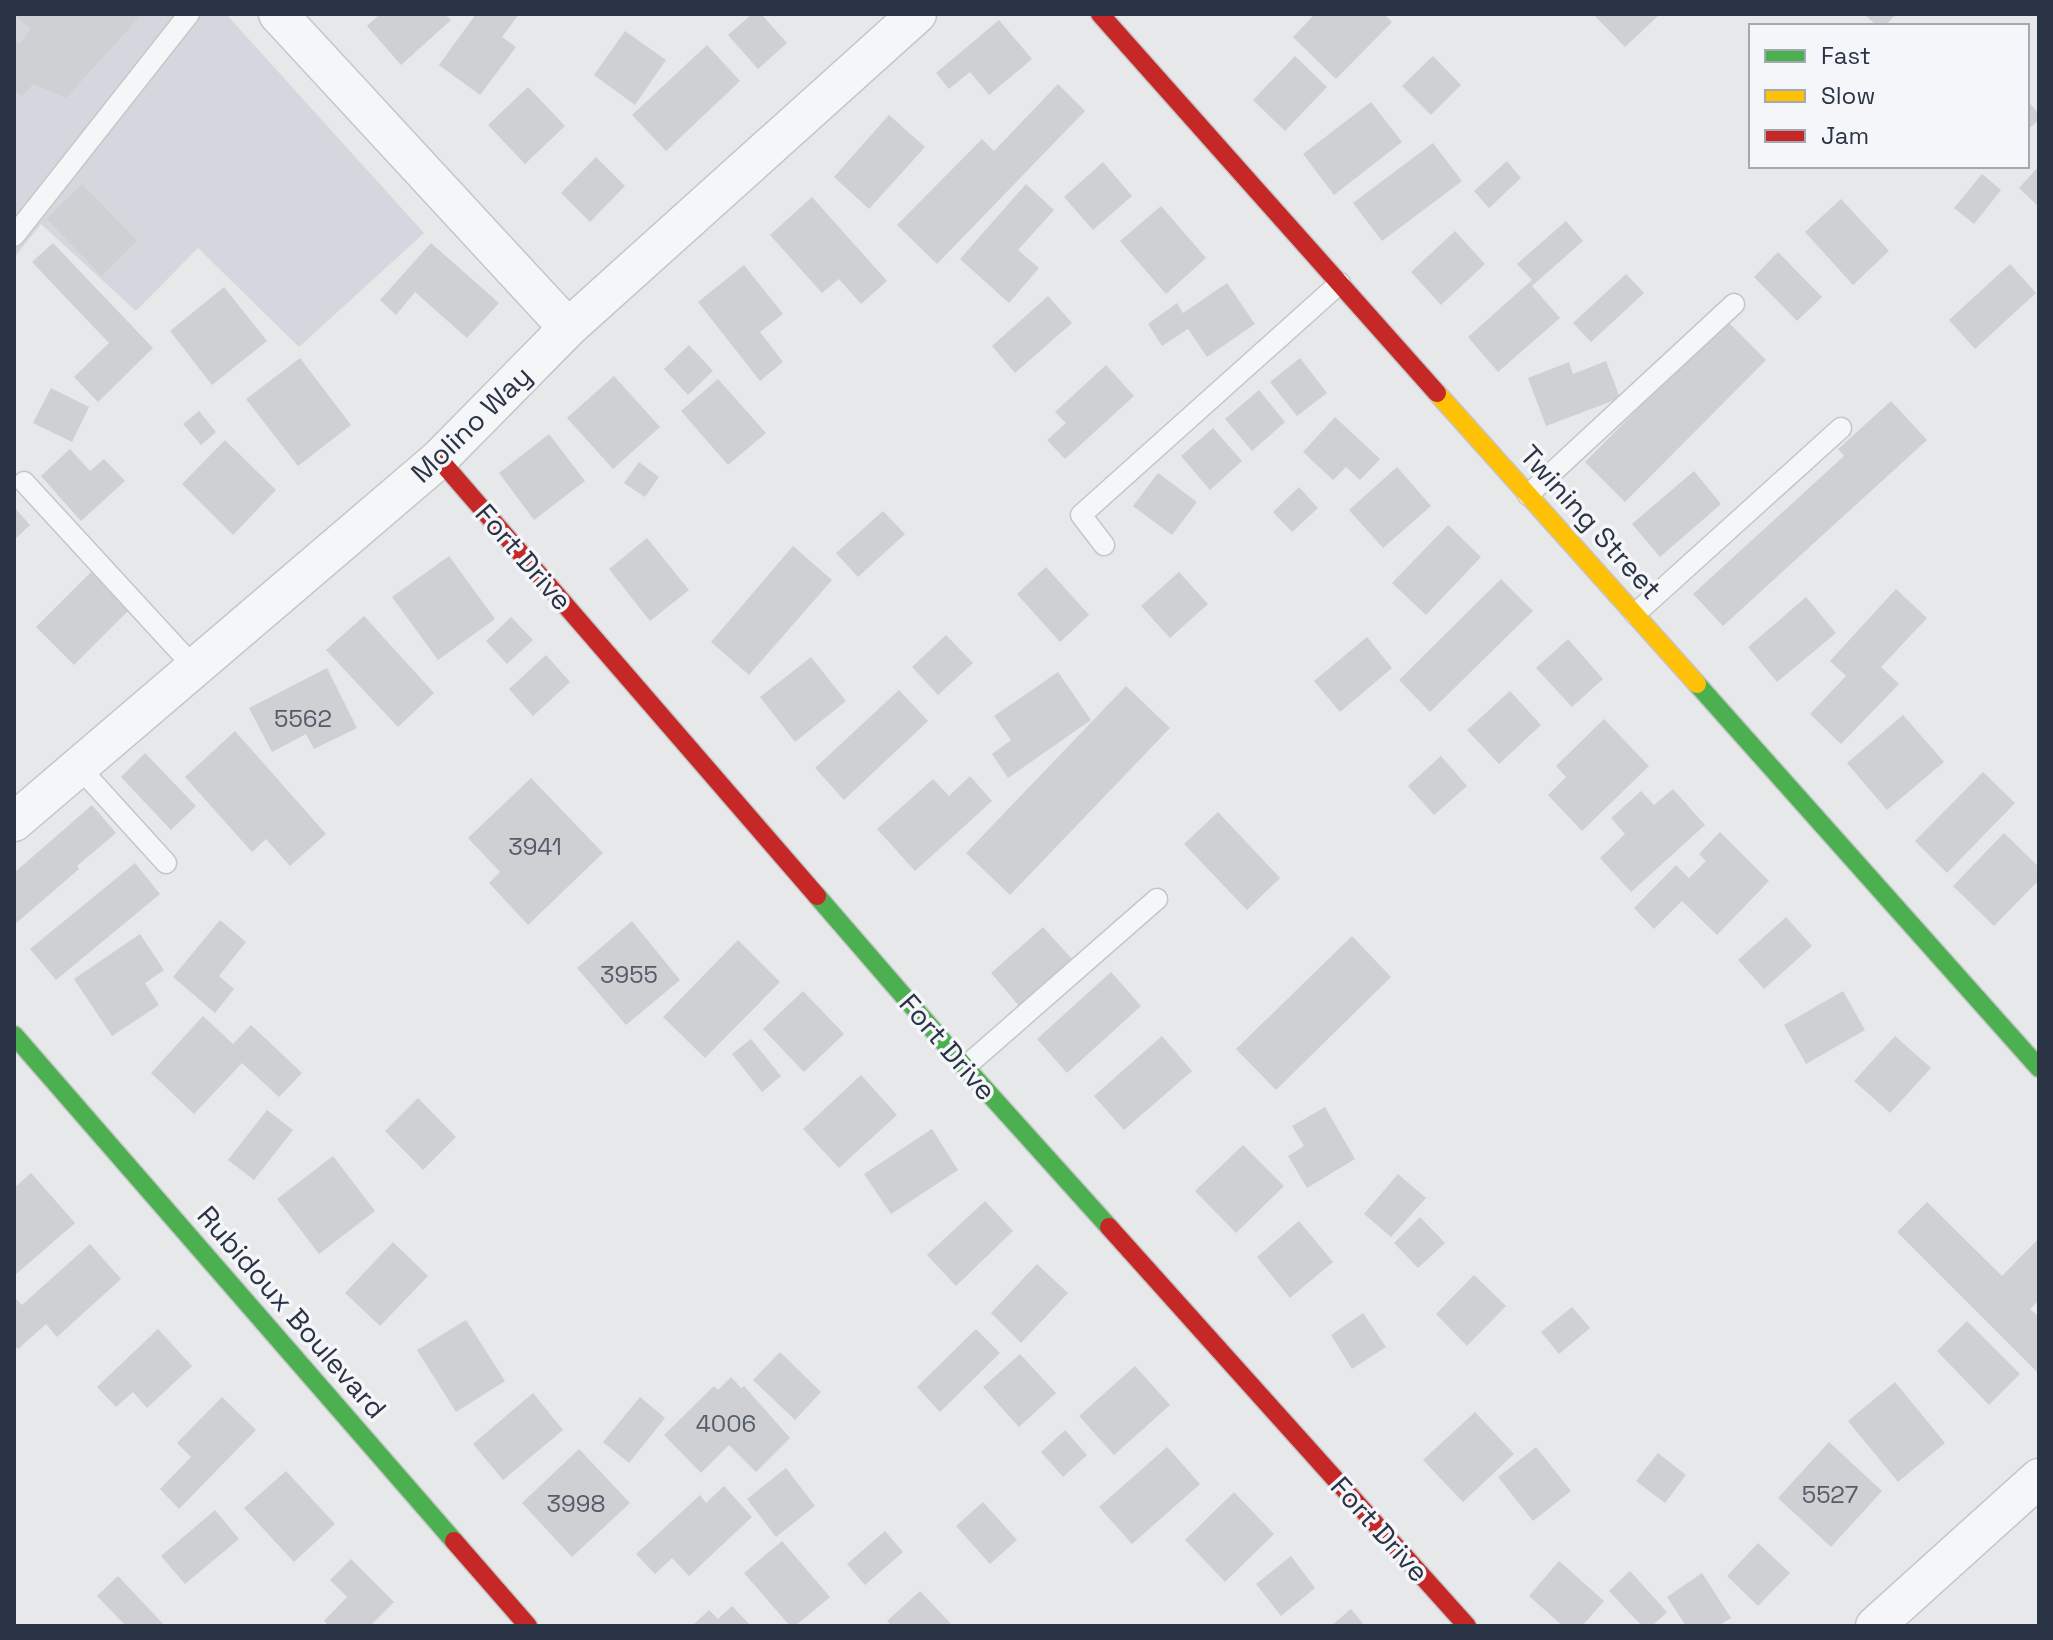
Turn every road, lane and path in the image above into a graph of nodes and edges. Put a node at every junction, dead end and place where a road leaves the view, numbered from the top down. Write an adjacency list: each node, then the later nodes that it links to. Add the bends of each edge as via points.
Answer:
1 (189, 14): 5 (lane)
2 (278, 14): 8 (street)
3 (917, 14): 8 (street, Molino Way)
4 (1100, 14): 6 (street, Twining Street)
5 (14, 236)
6 (1340, 283): 12 (street, Twining Street); 13 (lane, via 1081,515)
7 (1734, 304): 12 (lane)
8 (568, 328): 10 (street, Molino Way)
9 (1841, 428): 14 (lane)
10 (439, 459): 15 (street, Molino Way); 21 (street, Fort Drive)
11 (24, 482): 15 (lane)
12 (1528, 495): 14 (street, Twining Street)
13 (1104, 545)
14 (1635, 614): 22 (street, Twining Street)
15 (194, 667): 16 (street, Molino Way)
16 (78, 766): 17 (street, Molino Way); 18 (lane)
17 (14, 822)
18 (166, 863)
19 (1157, 899): 21 (lane)
20 (14, 1035): 24 (street, Rubidoux Boulevard)
21 (965, 1067): 25 (street, Fort Drive)
22 (2039, 1068)
23 (2039, 1478): 26 (street)
24 (528, 1626)
25 (1467, 1626)
26 (1875, 1626)

